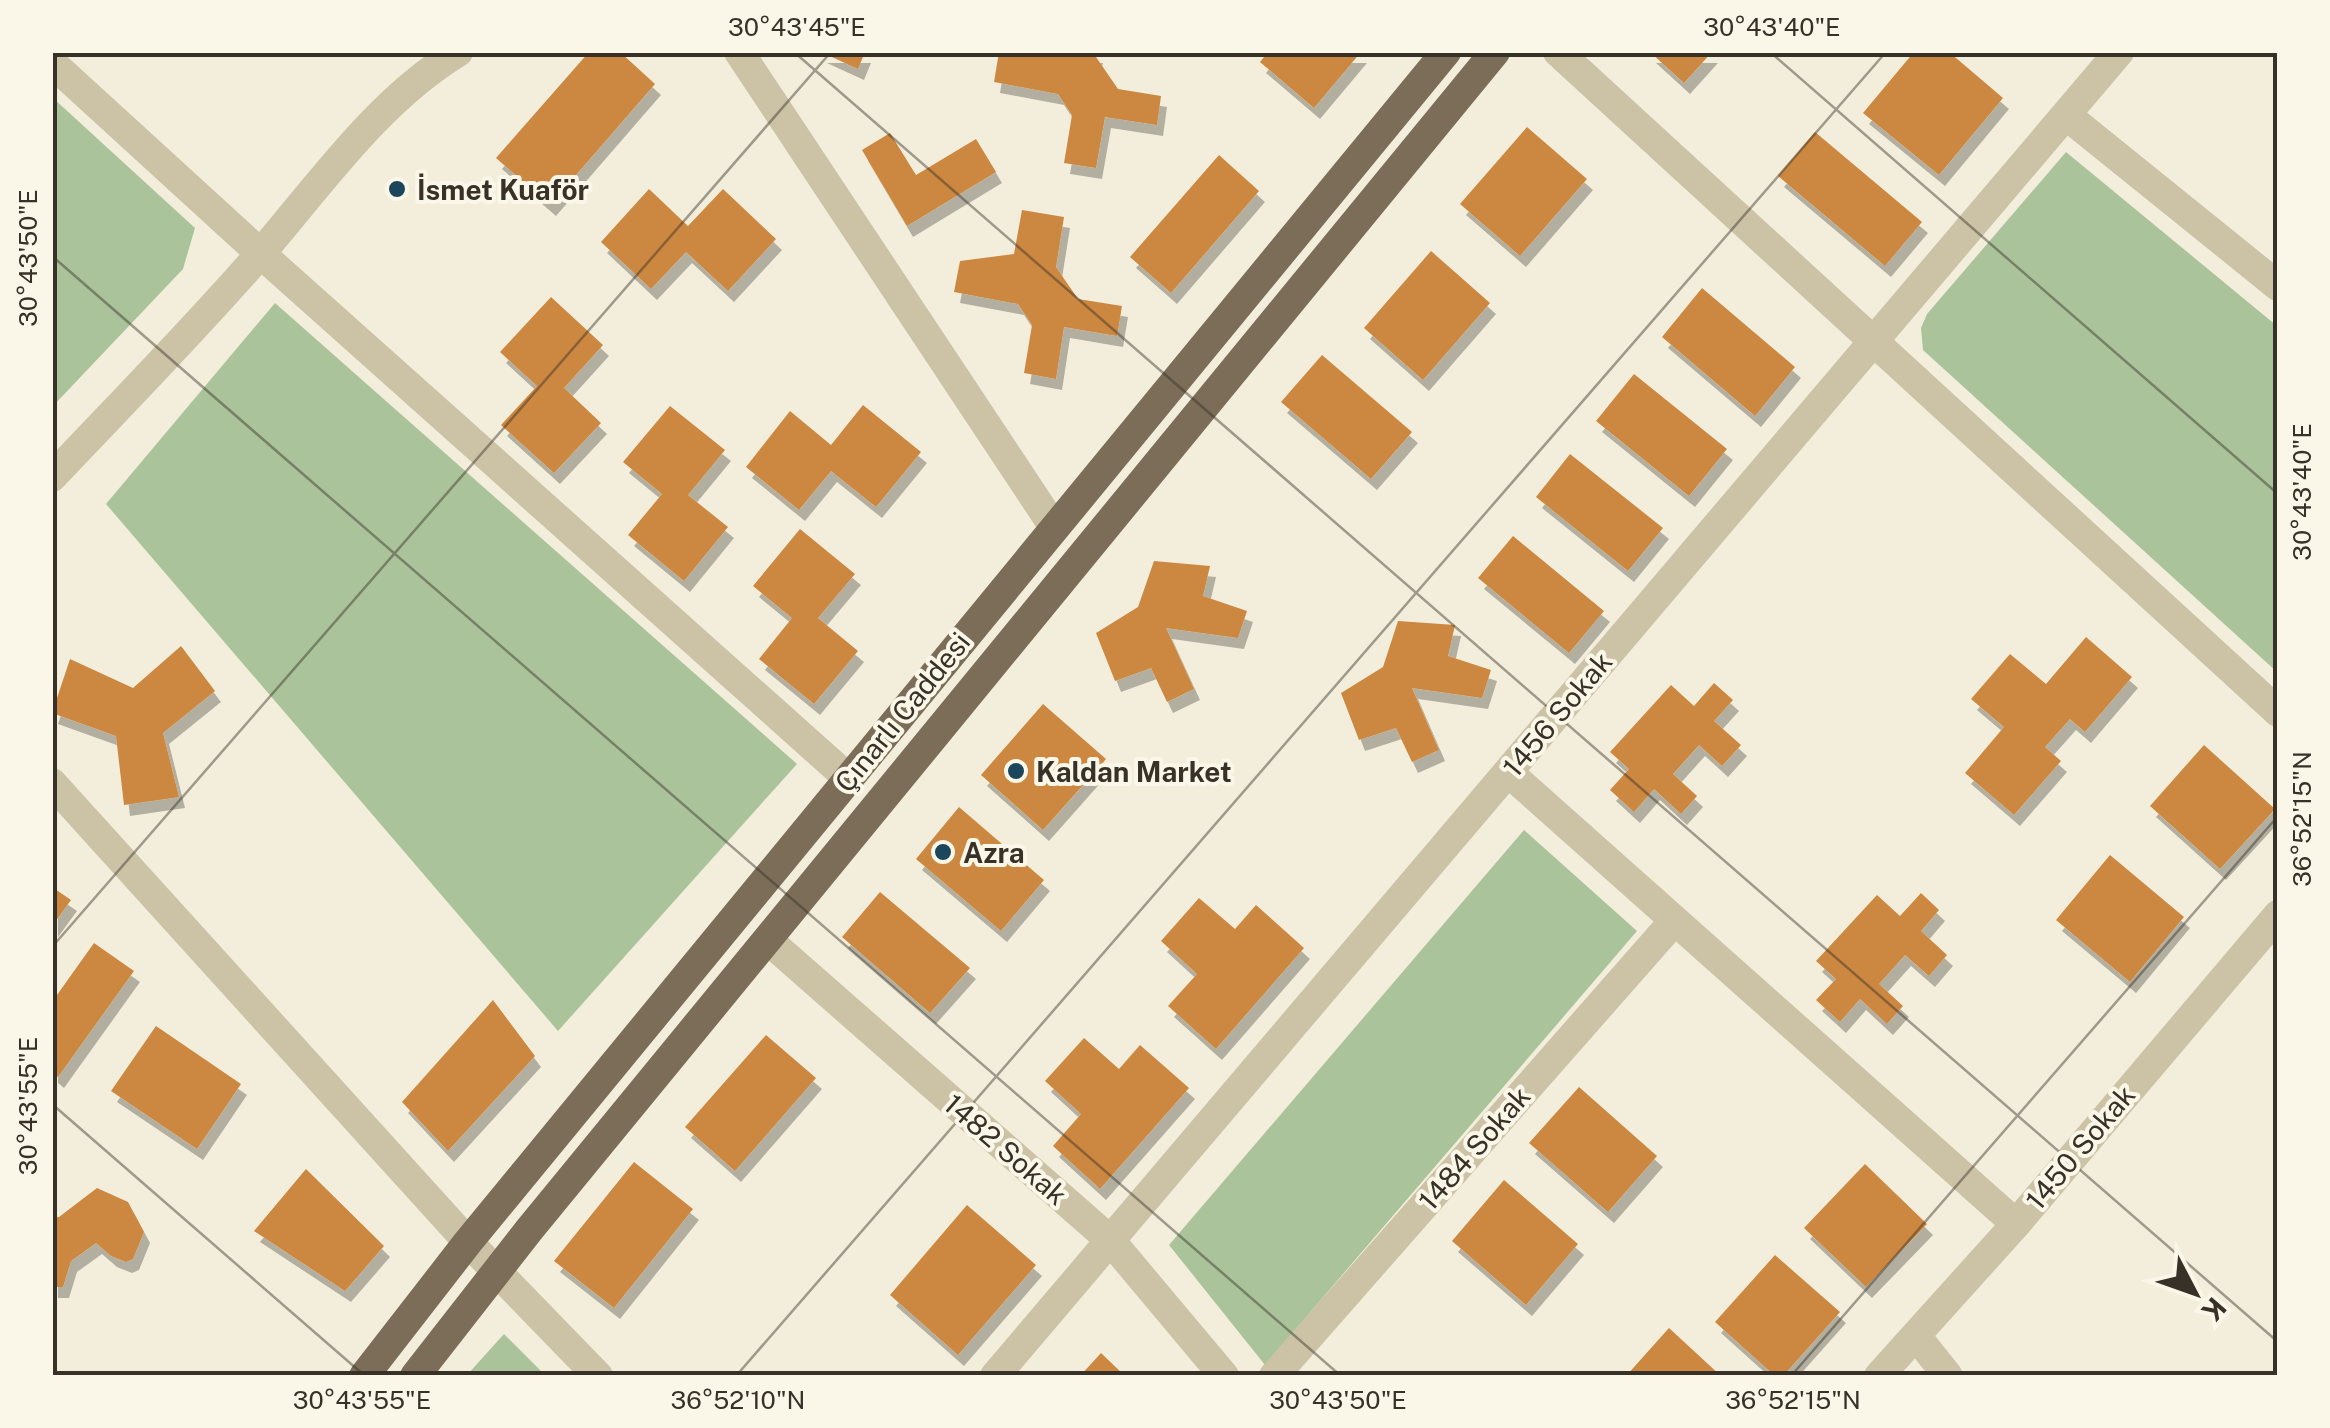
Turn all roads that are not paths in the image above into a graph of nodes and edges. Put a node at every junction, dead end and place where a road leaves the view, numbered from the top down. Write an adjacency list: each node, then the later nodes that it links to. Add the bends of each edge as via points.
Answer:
1 (458, 52): 9 (street, via 342,154)
2 (739, 52): 13 (street)
3 (1446, 52): 13 (main road, Çınarlı Caddesi)
4 (1494, 52): 20 (main road, Çınarlı Caddesi)
5 (1558, 52): 11 (street)
6 (2119, 52): 8 (street, 1456 Sokak)
7 (52, 63): 9 (street)
8 (2066, 115): 10 (street); 11 (street, 1456 Sokak)
9 (260, 254): 12 (street); 16 (street)
10 (2278, 286)
11 (1872, 343): 14 (street); 15 (street, 1456 Sokak)
12 (52, 477)
13 (1054, 527): 16 (main road, Çınarlı Caddesi)
14 (2278, 712)
15 (1508, 772): 19 (street); 22 (street, 1456 Sokak)
16 (848, 778): 23 (main road, Çınarlı Caddesi)
17 (52, 784): 23 (street)
18 (2278, 915): 21 (street, 1450 Sokak)
19 (1674, 921): 21 (street); 31 (street, 1484 Sokak)
20 (769, 941): 22 (street, 1482 Sokak); 24 (main road, Çınarlı Caddesi)
21 (2016, 1224): 25 (street, 1450 Sokak)
22 (1110, 1240): 29 (street, 1456 Sokak); 30 (street, 1482 Sokak)
23 (468, 1242): 24 (street); 26 (main road, Çınarlı Caddesi)
24 (496, 1270): 27 (main road, Çınarlı Caddesi); 28 (street)
25 (1916, 1337): 32 (street, 1450 Sokak); 33 (street)
26 (364, 1376)
27 (416, 1376)
28 (598, 1376)
29 (995, 1376)
30 (1224, 1376)
31 (1274, 1376)
32 (1879, 1376)
33 (1948, 1376)

